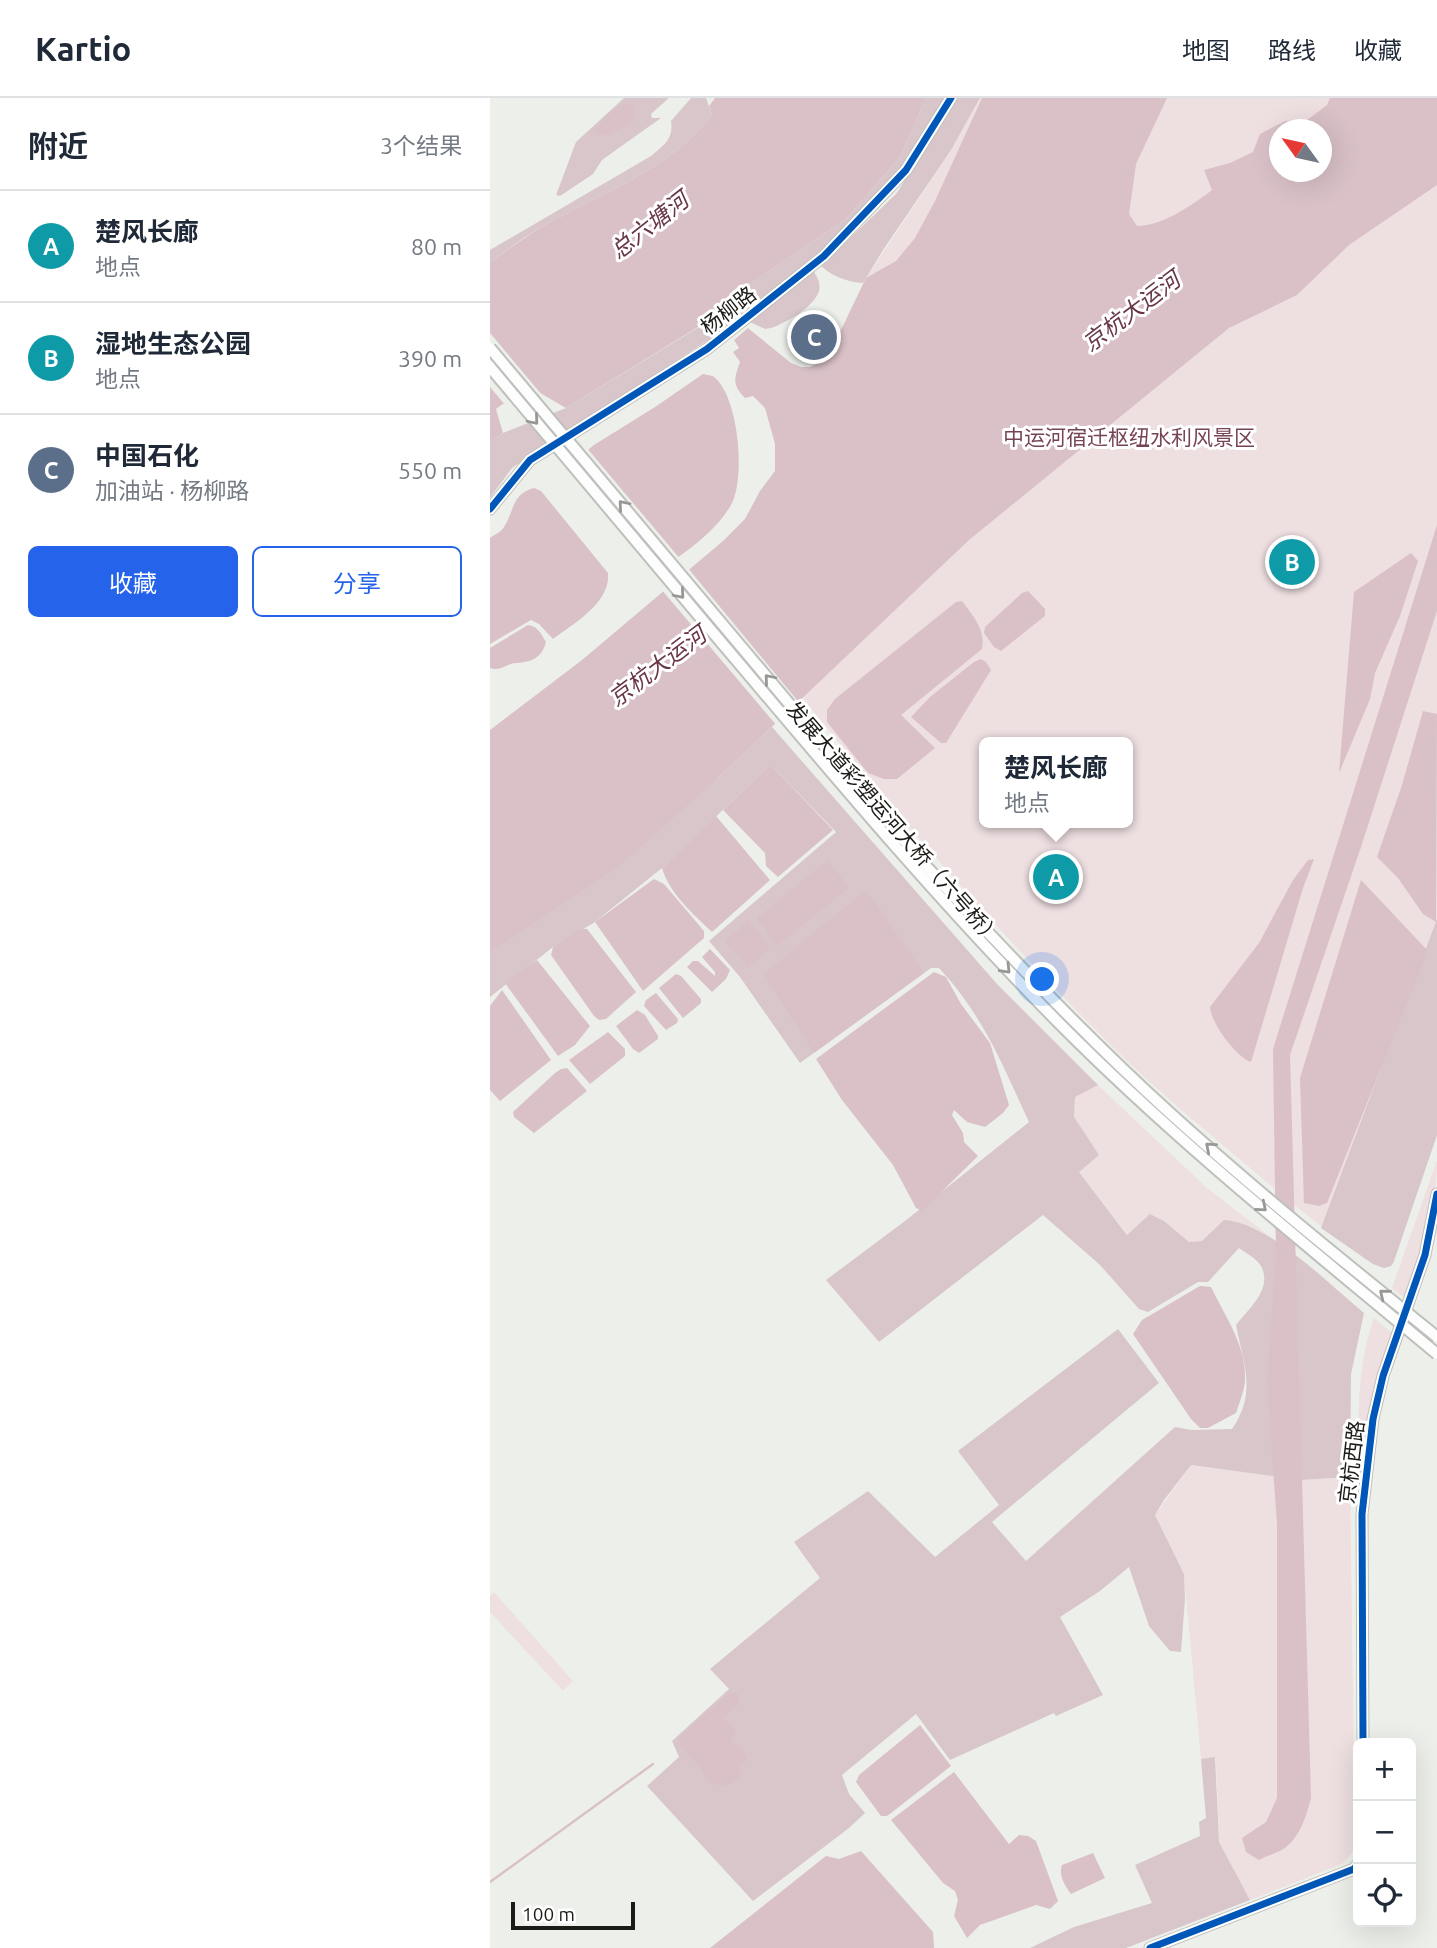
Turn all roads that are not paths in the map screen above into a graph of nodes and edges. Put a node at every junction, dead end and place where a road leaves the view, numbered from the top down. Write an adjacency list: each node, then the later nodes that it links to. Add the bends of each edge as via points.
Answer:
1 (951, 98): 4 (street, 杨柳路, via 906,170 824,256 707,349 530,460)
2 (490, 348): 6 (main road, 发展大道彩塑运河大桥（六号桥）, one-way to 2, bridge, via 1172,1115 986,931 924,864)
3 (490, 367): 7 (main road, 发展大道彩塑运河大桥（六号桥）, one-way to 7, bridge, via 959,920 1142,1102)
4 (490, 509)
5 (1437, 1194): 8 (street, 京杭西路, via 1425,1255 1373,1419 1362,1514)
6 (1437, 1336)
7 (1437, 1354)
8 (1363, 1738)
9 (1353, 1870): 10 (street)
10 (1150, 1948)

